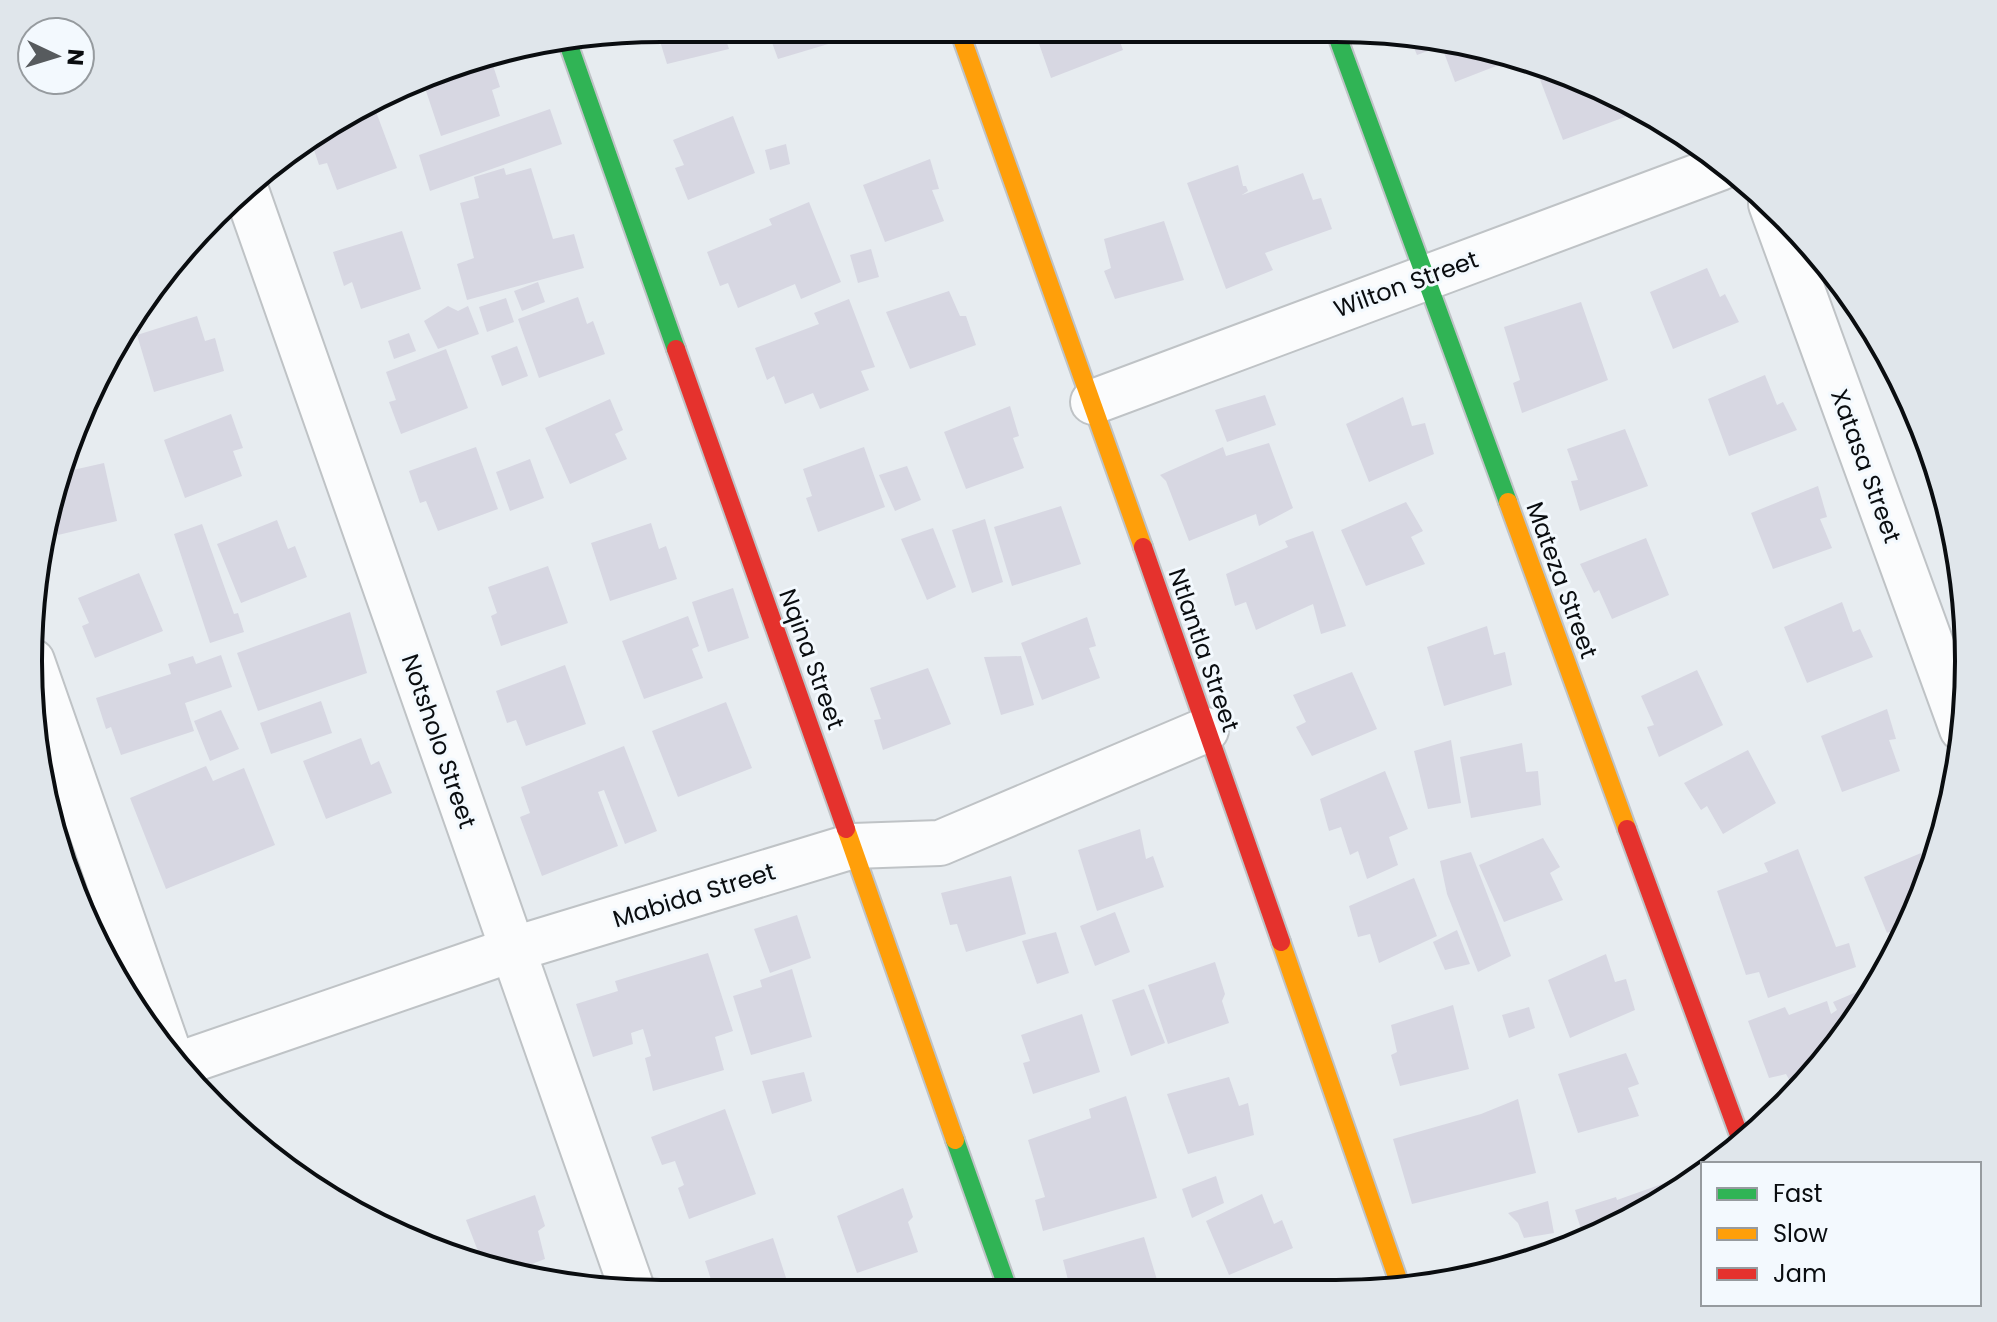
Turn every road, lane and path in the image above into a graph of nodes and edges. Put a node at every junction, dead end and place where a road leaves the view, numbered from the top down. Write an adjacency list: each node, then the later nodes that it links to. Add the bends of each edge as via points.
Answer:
1 (963, 42): 8 (street, Ntlantla Street)
2 (1339, 42): 7 (street, Mateza Street)
3 (570, 49): 12 (street, Nqina Street)
4 (1713, 170): 7 (street, Wilton Street)
5 (249, 199): 13 (street, Notsholo Street)
6 (1781, 230): 10 (street, Xatasa Street)
7 (1426, 277): 8 (street, Wilton Street); 16 (street, Mateza Street)
8 (1093, 402): 11 (street, Ntlantla Street)
9 (43, 692): 14 (street)
10 (1954, 706)
11 (1206, 730): 12 (street, Mabida Street, via 940,843); 17 (street, Ntlantla Street)
12 (853, 846): 13 (street, Mabida Street); 19 (street, Nqina Street)
13 (511, 950): 15 (street, Mabida Street); 18 (street, Notsholo Street)
14 (158, 1022)
15 (189, 1061)
16 (1738, 1131)
17 (1397, 1277)
18 (628, 1279)
19 (1005, 1280)

